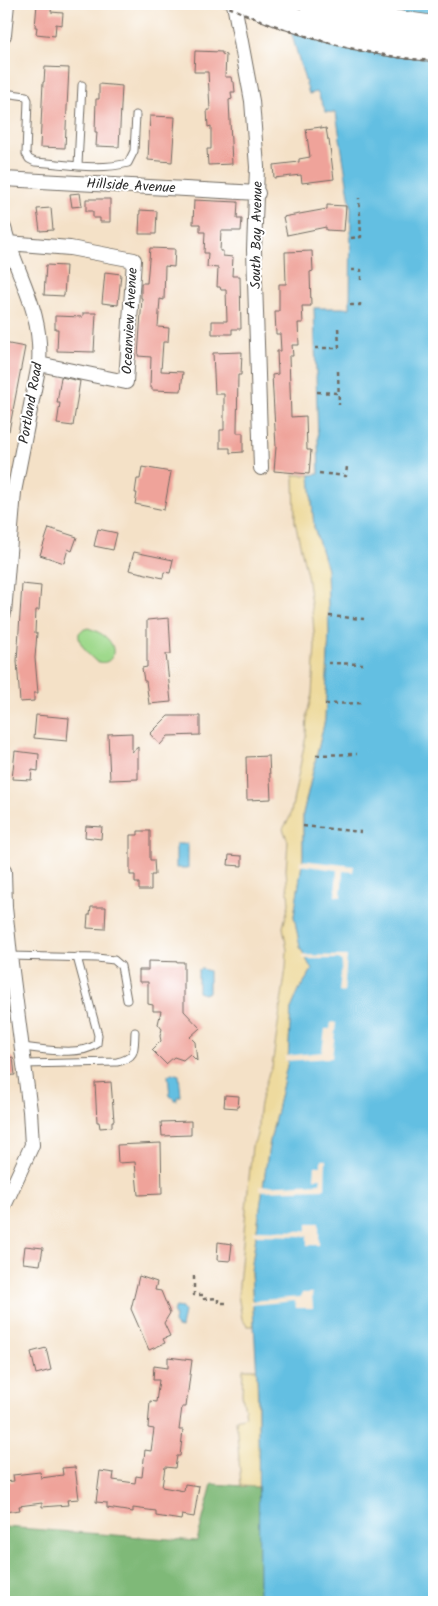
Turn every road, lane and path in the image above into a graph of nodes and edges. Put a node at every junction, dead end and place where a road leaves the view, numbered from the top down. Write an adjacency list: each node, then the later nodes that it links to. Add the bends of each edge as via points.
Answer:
1 (7, 4): 7 (street)
2 (222, 4): 9 (path, bridge, via 315,39 386,55)
3 (234, 4): 15 (street, South Bay Avenue, via 252,101)
4 (252, 4): 8 (highway, via 369,40)
5 (312, 4): 6 (highway, via 377,20)
6 (434, 28)
7 (4, 35)
8 (434, 48)
9 (434, 61)
10 (82, 85): 13 (lane)
11 (4, 93): 13 (lane, via 26,96 28,100 26,154 29,159)
12 (136, 115): 13 (lane, via 134,151 128,163)
13 (78, 165)
14 (4, 179): 15 (street, Hillside Avenue)
15 (258, 193): 32 (street, South Bay Avenue, via 254,250)
16 (360, 198): 18 (path, via 361,237)
17 (4, 228): 19 (street, Portland Road)
18 (351, 238)
19 (8, 243): 26 (street, Portland Road, via 36,315); 26 (street, Oceanview Avenue, via 70,248 134,260 126,382)
20 (351, 270): 21 (path, via 361,270)
21 (361, 284)
22 (360, 301): 23 (path, via 360,305)
23 (350, 305)
24 (338, 326): 25 (path, via 339,348)
25 (315, 348)
26 (39, 364): 34 (street, Portland Road, via 14,492)
27 (338, 371): 29 (path)
28 (317, 392): 29 (path)
29 (338, 392): 30 (path)
30 (339, 405)
31 (347, 466): 33 (path, via 346,476)
32 (261, 468)
33 (319, 473)
34 (4, 613)
35 (329, 616): 36 (path)
36 (364, 619)
37 (328, 663): 38 (path)
38 (363, 664)
39 (364, 702): 40 (path)
40 (326, 704)
41 (358, 754): 42 (path)
42 (316, 755)
43 (303, 826): 44 (path)
44 (361, 832)
45 (4, 871): 46 (street)
46 (10, 956): 47 (lane); 50 (street)
47 (77, 957): 48 (lane, via 114,960 121,966); 50 (lane, via 98,1035 97,1044 77,1051)
48 (127, 1000)
49 (135, 1032): 51 (lane, via 133,1054 127,1060)
50 (22, 1047): 51 (street)
51 (24, 1064): 52 (street, via 32,1145)
52 (4, 1206)
53 (194, 1276): 54 (path, via 194,1295 204,1295 204,1299 218,1298 218,1303)
54 (228, 1303)

